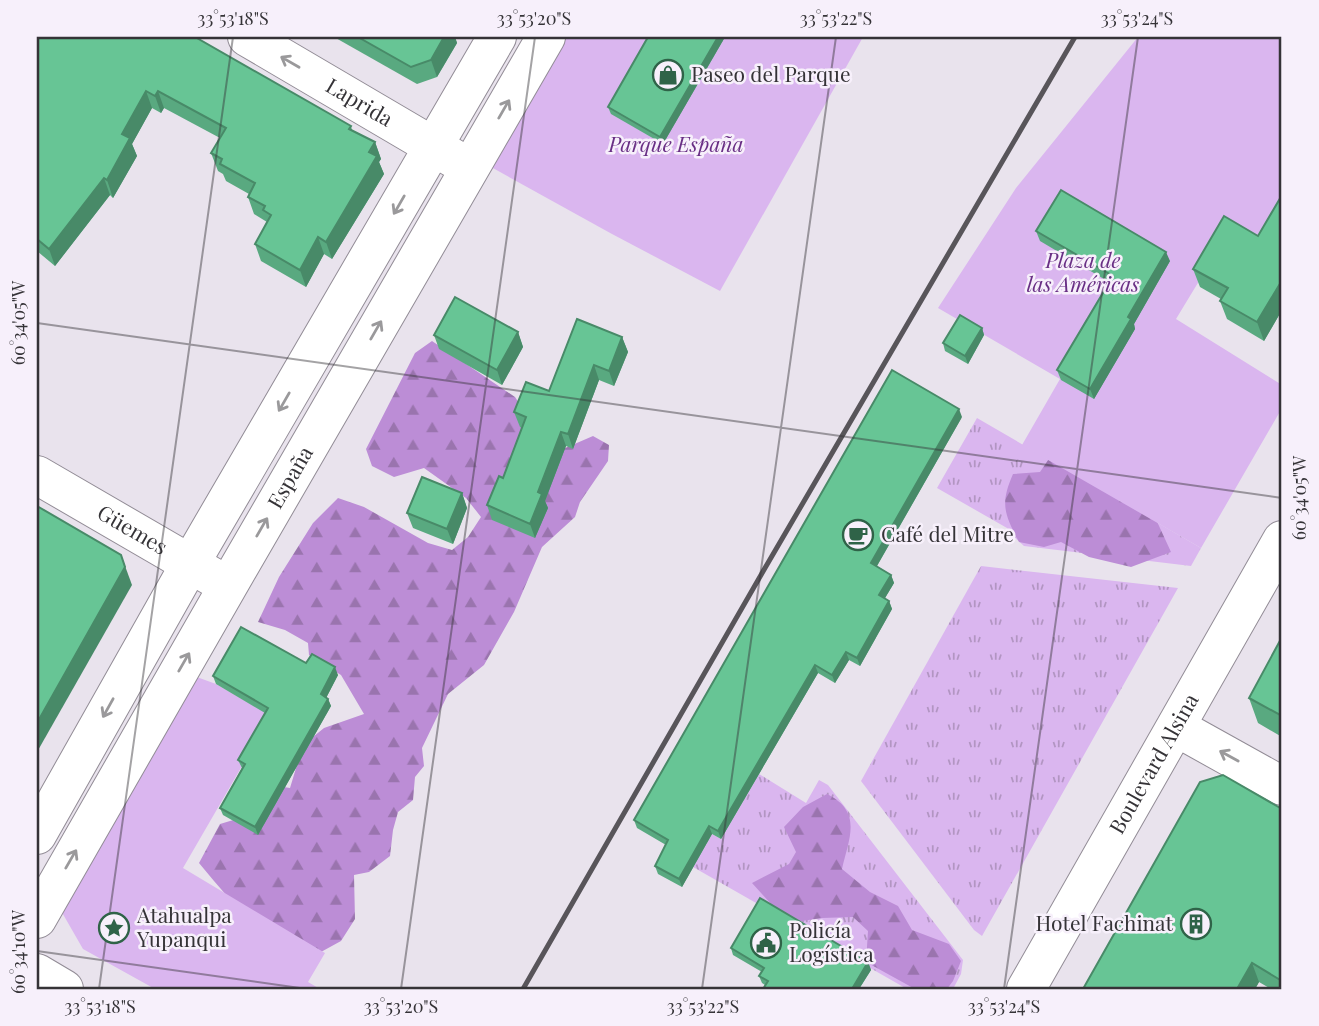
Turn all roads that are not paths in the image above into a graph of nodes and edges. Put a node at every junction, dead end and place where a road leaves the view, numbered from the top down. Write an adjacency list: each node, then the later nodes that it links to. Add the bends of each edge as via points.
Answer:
1 (247, 37): 4 (street, Laprida, one-way to 1)
2 (497, 37): 4 (street, España)
3 (547, 37): 5 (street, España, one-way to 3)
4 (433, 146): 5 (street, Laprida); 8 (street, España, one-way to 8)
5 (470, 169): 9 (street, España, one-way to 5)
6 (37, 475): 8 (street, Güemes)
7 (1282, 540): 10 (street, Boulevard Alsina)
8 (190, 564): 9 (street, Güemes); 12 (street, España, one-way to 12)
9 (228, 586): 13 (street, España, one-way to 9)
10 (1176, 727): 11 (street, one-way to 10); 16 (street, Boulevard Alsina)
11 (1282, 786)
12 (37, 835)
13 (37, 919)
14 (37, 973): 15 (street)
15 (64, 989)
16 (1026, 989)

